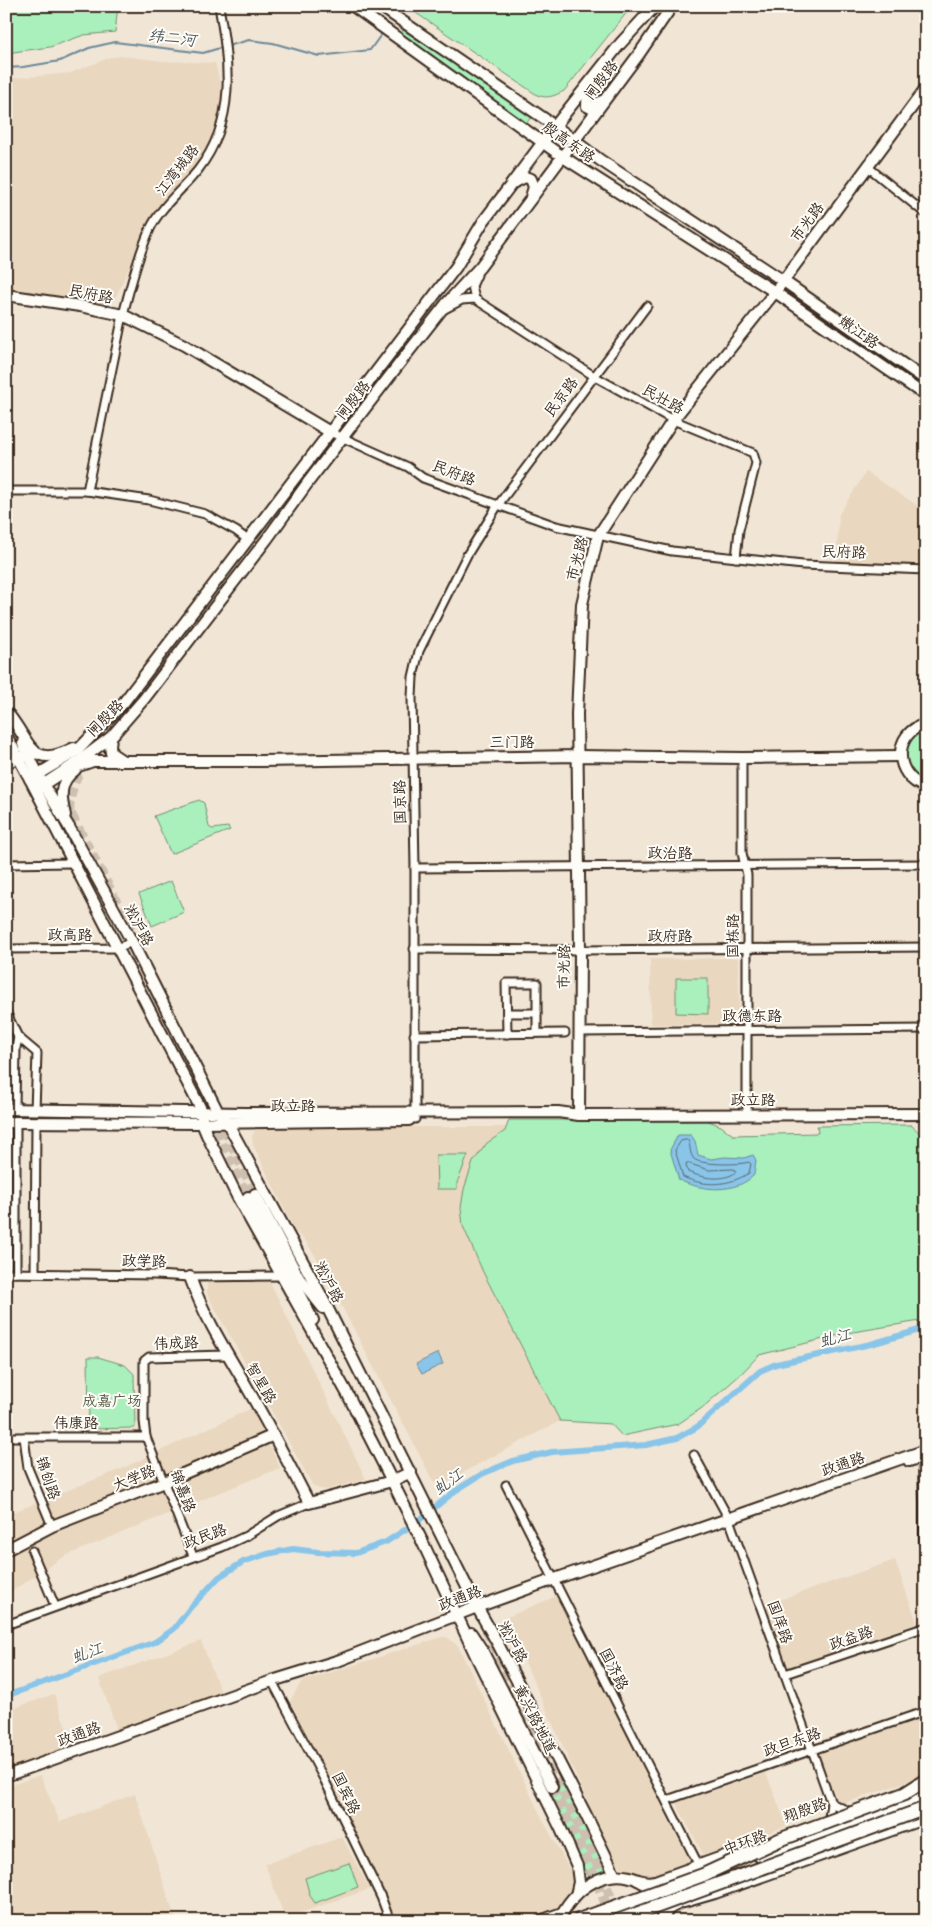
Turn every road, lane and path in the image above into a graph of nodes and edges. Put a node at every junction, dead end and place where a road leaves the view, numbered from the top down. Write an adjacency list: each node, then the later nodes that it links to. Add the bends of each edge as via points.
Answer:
1 (219, 6): 25 (street, 江湾城路, via 228,59 222,121 208,157 151,227)
2 (353, 6): 13 (main road, 殷高东路)
3 (655, 6): 8 (main road, 闸殷路)
4 (672, 6): 10 (main road, 闸殷路)
5 (919, 6): 7 (main road)
6 (382, 8): 11 (main road, 殷高东路)
7 (926, 13)
8 (588, 85): 10 (main road, via 588,108); 11 (main road, 闸殷路)
9 (926, 88): 15 (main road, 市光路)
10 (610, 93): 12 (main road, 闸殷路)
11 (555, 126): 12 (main road, 殷高东路); 13 (main road, 闸殷路)
12 (575, 141): 14 (main road, 闸殷路); 20 (main road, 殷高东路)
13 (543, 143): 14 (main road, 殷高东路); 16 (main road, 闸殷路)
14 (563, 157): 17 (main road, 闸殷路); 21 (main road, 殷高东路)
15 (868, 167): 18 (street); 20 (main road, 市光路)
16 (512, 184): 17 (main road, via 520,178 531,179 534,187); 29 (main road, 闸殷路, via 483,222 456,267)
17 (531, 198): 19 (main road, 闸殷路)
18 (926, 214)
19 (480, 267): 23 (street, via 472,286); 26 (main road, 闸殷路)
20 (782, 280): 21 (main road, 市光路); 28 (main road, 嫩江路)
21 (775, 292): 31 (main road, 嫩江路); 32 (main road, 市光路)
22 (6, 294): 25 (main road, 民府路)
23 (475, 299): 26 (street, via 458,302); 27 (street, 民壮路)
24 (647, 306): 27 (street, 民京路)
25 (123, 315): 33 (main road, 民府路, via 184,345); 38 (street, 江湾城路)
26 (437, 315): 30 (main road, 闸殷路)
27 (594, 376): 32 (street, 民壮路); 39 (street, 民京路)
28 (926, 380)
29 (362, 389): 30 (main road, via 366,399); 33 (main road, 闸殷路)
30 (378, 392): 34 (main road, 闸殷路)
31 (926, 396)
32 (672, 420): 40 (main road, 市光路); 43 (street, 民壮路, via 755,456)
33 (330, 432): 34 (street, 民府路); 36 (main road, 闸殷路)
34 (342, 437): 35 (main road, 闸殷路); 39 (street, 民府路, via 408,467 423,478)
35 (308, 480): 36 (main road, via 309,474 304,471); 41 (main road, 闸殷路)
36 (292, 482): 42 (main road, 闸殷路)
37 (6, 491): 38 (street)
38 (87, 491): 42 (street, via 149,500 205,514)
39 (498, 505): 40 (street, 民府路, via 556,526); 55 (street, 国京路, via 467,555 419,651 412,687)
40 (598, 536): 43 (street, 民府路, via 672,551); 52 (main road, 市光路, via 582,604)
41 (267, 539): 44 (main road, via 151,678); 49 (main road, 闸殷路, via 144,699)
42 (248, 540): 44 (main road, 闸殷路)
43 (736, 558): 45 (street, 民府路, via 803,566)
44 (225, 570): 50 (main road, 闸殷路, via 124,702)
45 (926, 570)
46 (8, 712): 50 (main road, via 34,752 42,756 59,756); 54 (main road, 淞沪路)
47 (926, 724): 53 (main road, via 906,737)
48 (6, 735): 54 (main road, 淞沪路)
49 (110, 737): 51 (main road, 闸殷路); 58 (main road, via 111,753)
50 (86, 742): 61 (main road, 闸殷路, via 61,762)
51 (97, 748): 59 (main road); 60 (main road, 闸殷路)
52 (578, 756): 55 (main road, 三门路); 56 (main road, 三门路); 69 (main road, 市光路)
53 (900, 756): 56 (main road, 三门路); 63 (main road, via 908,776)
54 (24, 757): 57 (main road); 61 (main road, 淞沪路)
55 (412, 758): 58 (main road, 三门路); 70 (street, 国京路)
56 (742, 758): 68 (street, 国栋路)
57 (6, 762)
58 (124, 762): 59 (main road, 三门路)
59 (82, 764): 60 (main road, 三门路); 64 (main road, via 63,783 62,803)
60 (64, 772): 62 (main road, 闸殷路)
61 (34, 777): 62 (main road, 淞沪路)
62 (39, 787): 64 (main road, 淞沪路); 66 (main road, 淞沪路)
63 (926, 787)
64 (69, 828): 71 (main road, 淞沪路)
65 (6, 864): 66 (street)
66 (72, 864): 73 (main road, 淞沪路)
67 (926, 864): 68 (street, 政治路)
68 (744, 866): 69 (street, 政治路); 76 (street, 国栋路, via 747,875)
69 (578, 867): 70 (street, 政治路); 77 (main road, 市光路)
70 (415, 868): 75 (street, 国京路)
71 (132, 942): 73 (street, 政高路); 92 (main road, 淞沪路)
72 (926, 947): 76 (street, 政府路)
73 (117, 948): 74 (street, 政高路); 91 (main road, 淞沪路)
74 (6, 949)
75 (414, 949): 77 (street, 政府路); 87 (street, 国京路)
76 (746, 949): 77 (street, 政府路); 82 (street, 国栋路)
77 (580, 950): 83 (main road, 市光路)
78 (6, 1012): 88 (street)
79 (507, 1013): 80 (street); 80 (street, via 506,983 536,983); 86 (street)
80 (537, 1013): 84 (street)
81 (926, 1029): 82 (street, 政德东路)
82 (746, 1030): 83 (street, 政德东路); 95 (street, 国栋路)
83 (579, 1032): 94 (main road, 市光路)
84 (537, 1033): 85 (street); 86 (street)
85 (565, 1033)
86 (507, 1034): 87 (street)
87 (414, 1035): 96 (street, 国京路)
88 (18, 1037): 89 (street); 90 (street, via 36,1053)
89 (11, 1109): 90 (main road, 政立路)
90 (36, 1110): 91 (main road, 政立路)
91 (202, 1112): 92 (main road, 政立路); 100 (main road, 淞沪路)
92 (218, 1112): 96 (main road, 政立路); 99 (main road, 淞沪路)
93 (926, 1114): 95 (main road, 政立路)
94 (579, 1115): 95 (main road, 政立路); 96 (main road, 政立路, via 558,1118)
95 (747, 1115)
96 (415, 1116): 99 (main road, 政立路)
97 (11, 1122): 98 (main road, 政立路); 102 (street)
98 (36, 1122): 100 (main road, 政立路); 103 (street)
99 (228, 1122): 100 (main road, 政立路); 106 (main road, 淞沪路)
100 (202, 1123): 104 (main road, 淞沪路, via 237,1196)
101 (6, 1273): 102 (street, 政学路)
102 (16, 1273): 103 (street, 政学路)
103 (36, 1273): 105 (street, 政学路)
104 (282, 1276): 105 (street, 政学路); 108 (main road, 淞沪路)
105 (190, 1277): 107 (main road, 智星路)
106 (337, 1330): 108 (main road, via 299,1278 252,1195); 115 (main road, 淞沪路)
107 (228, 1355): 109 (main road, 智星路); 112 (street, 伟成路, via 144,1360)
108 (339, 1378): 117 (main road, 淞沪路)
109 (274, 1435): 118 (main road, 大学路); 121 (main road, 智星路)
110 (6, 1437): 111 (street, 伟康路)
111 (24, 1437): 112 (street, 伟康路); 123 (street, 锦创路, via 28,1468)
112 (146, 1437): 118 (street, 锦嘉路)
113 (926, 1450): 116 (main road, 政通路)
114 (694, 1454): 122 (street, 国庠路)
115 (411, 1472): 117 (main road, 政民路); 130 (main road, 淞沪路)
116 (860, 1474): 120 (main road, via 921,1459 924,1462); 122 (main road, 政通路)
117 (392, 1481): 121 (main road, 政民路); 131 (main road, 淞沪路)
118 (164, 1482): 123 (main road, 大学路); 127 (street, 锦嘉路)
119 (506, 1485): 128 (street, 国济路)
120 (925, 1498): 124 (highway)
121 (309, 1503): 127 (street, 政民路, via 278,1516 236,1542)
122 (729, 1519): 128 (main road, 政通路); 134 (street, 国庠路)
123 (52, 1526): 125 (main road, 大学路)
124 (926, 1542)
125 (6, 1550)
126 (32, 1551): 129 (street)
127 (193, 1556): 129 (street, 政民路)
128 (552, 1580): 130 (main road, 政通路); 142 (street, 国济路)
129 (55, 1606): 132 (street, 政民路)
130 (477, 1607): 131 (main road, 政通路); 149 (main road, 淞沪路)
131 (458, 1614): 135 (main road, 政通路, via 340,1660); 140 (main road, 黄兴路地道, via 482,1650); 152 (main road, 淞沪路, via 561,1828 574,1859 579,1882)
132 (6, 1625)
133 (926, 1627): 134 (street, 政益路)
134 (785, 1674): 137 (street, 国庠路)
135 (272, 1681): 138 (main road, 政通路); 156 (street, 国宾路, via 324,1779)
136 (926, 1711): 137 (street, 政旦东路)
137 (811, 1750): 142 (street, 政旦东路); 143 (street, 国庠路)
138 (6, 1776)
139 (926, 1781): 145 (main road, 翔殷路); 148 (highway, bridge, via 904,1794)
140 (552, 1787)
141 (926, 1794): 148 (highway, 中环路, bridge)
142 (667, 1800): 148 (street, 国济路)
143 (831, 1803): 145 (street); 146 (street, 国庠路)
144 (926, 1810): 151 (highway, 中环路, bridge); 153 (main road, via 768,1867)
145 (848, 1811): 146 (main road, 翔殷路)
146 (829, 1817): 148 (main road, 翔殷路)
147 (926, 1818): 151 (highway, bridge, via 899,1822); 153 (main road)
148 (701, 1870): 150 (main road, 翔殷路, via 655,1881); 158 (highway, 中环路, bridge)
149 (615, 1874): 150 (main road); 152 (main road, via 596,1881)
150 (638, 1880): 155 (main road, via 652,1890 660,1905)
151 (708, 1888): 159 (highway, 中环路, bridge)
152 (576, 1895): 154 (main road)
153 (681, 1903): 155 (main road, via 670,1908)
154 (560, 1917): 157 (main road)
155 (661, 1919)
156 (390, 1921)
157 (540, 1921)
158 (576, 1921)
159 (617, 1921)

